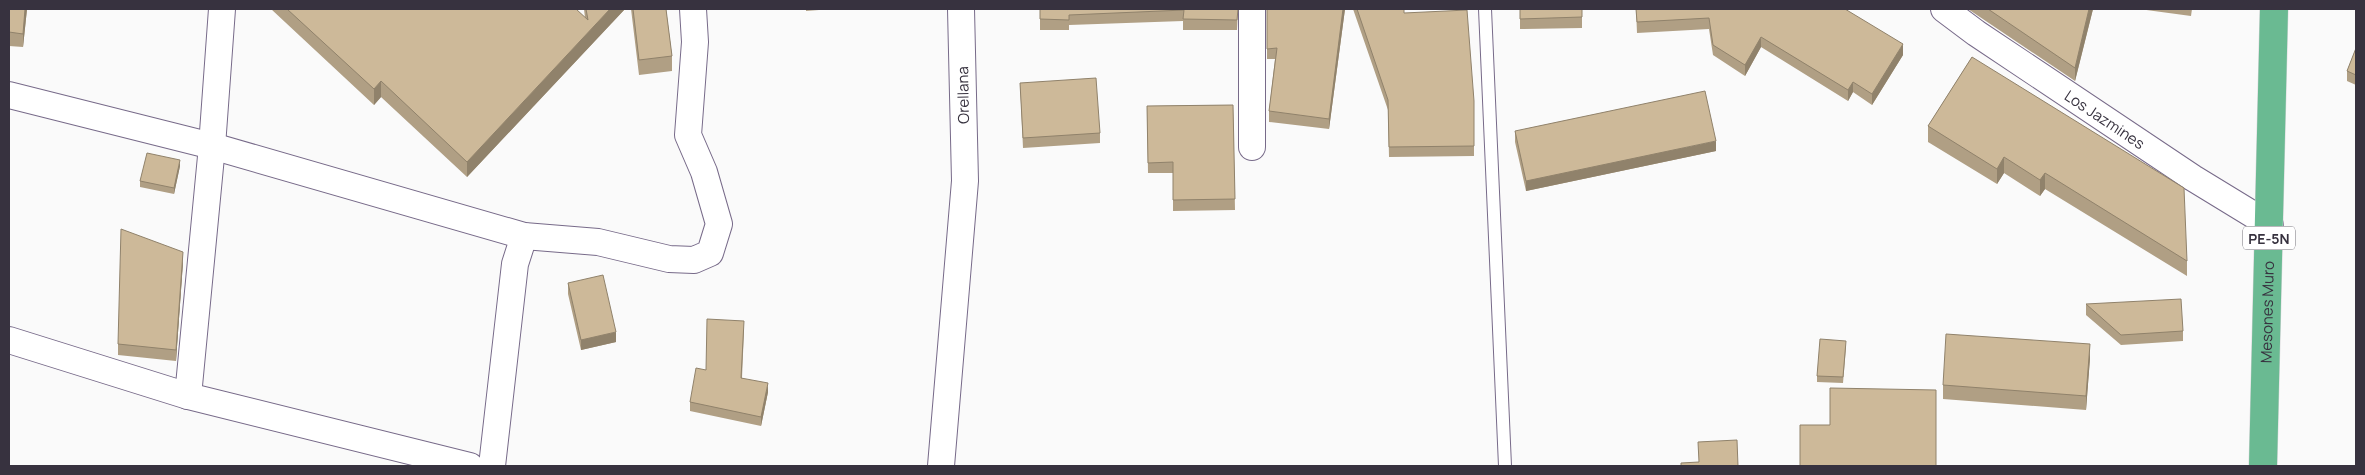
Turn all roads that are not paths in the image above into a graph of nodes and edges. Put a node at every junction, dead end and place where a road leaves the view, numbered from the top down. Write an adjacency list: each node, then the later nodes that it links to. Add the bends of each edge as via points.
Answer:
1 (222, 9): 9 (street)
2 (693, 9): 12 (street, via 695,42 688,136 704,172 719,224 710,253 694,260 669,259 598,242)
3 (962, 9): 17 (street, Orellana, via 965,181)
4 (1252, 9): 10 (street)
5 (1485, 9): 18 (lane)
6 (1944, 9): 11 (street, Los Jazmines, via 2185,172)
7 (2274, 9): 11 (highway, Mesones Muro / PE-5N)
8 (9, 95): 9 (street)
9 (212, 146): 12 (street); 14 (street)
10 (1252, 147)
11 (2270, 225): 19 (highway, Mesones Muro / PE-5N)
12 (524, 236): 16 (street, via 515,264)
13 (9, 340): 14 (street)
14 (188, 396): 15 (street)
15 (470, 466)
16 (492, 466)
17 (941, 466)
18 (1505, 466)
19 (2263, 466)

